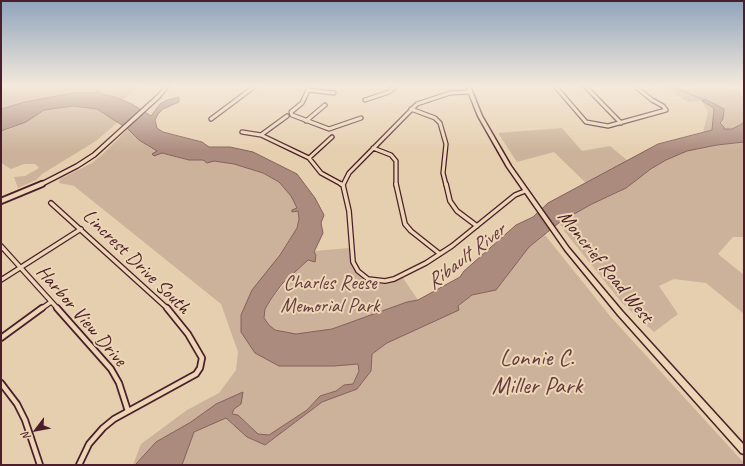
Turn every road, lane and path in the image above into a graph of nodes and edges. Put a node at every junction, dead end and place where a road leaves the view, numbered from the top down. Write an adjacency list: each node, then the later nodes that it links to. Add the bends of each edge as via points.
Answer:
1 (147, 108): 22 (street, via 109,143 77,166 30,190)
2 (226, 108): 12 (street)
3 (297, 108): 13 (street, via 291,114)
4 (322, 108): 13 (street)
5 (477, 108): 21 (main road, Moncrief Road West)
6 (574, 108): 14 (street, via 588,123 608,126)
7 (606, 108): 14 (street)
8 (666, 108): 14 (street, via 665,112)
9 (411, 109): 18 (street); 24 (street, via 435,118 440,123 446,144 443,173 450,202 457,211)
10 (287, 116): 16 (street)
11 (361, 118): 13 (street, via 329,130)
12 (211, 119)
13 (306, 121)
14 (621, 124)
15 (242, 132): 16 (street)
16 (261, 135): 19 (street)
17 (332, 137): 19 (street)
18 (374, 148): 20 (street, via 349,173); 27 (street, via 391,155 396,161 396,184 405,224)
19 (309, 158): 20 (street, via 321,173)
20 (343, 185): 27 (street, via 349,211 353,262 362,275 374,280 389,280 410,272)
21 (525, 192): 24 (street, via 516,195); 34 (main road, Moncrief Road West, via 620,313)
22 (1, 201)
23 (52, 203): 25 (street, Lincrest Drive South)
24 (477, 226): 27 (street)
25 (81, 229): 28 (street); 33 (street, Lincrest Drive South, via 163,305 179,322 201,355 200,368 191,377)
26 (1, 246): 28 (street, Harbor View Drive)
27 (440, 254)
28 (21, 268): 29 (street); 30 (street, Harbor View Drive)
29 (1, 280)
30 (51, 302): 31 (street); 33 (street, Harbor View Drive, via 111,369 119,383)
31 (1, 338)
32 (1, 383): 35 (street, via 25,420)
33 (128, 411): 36 (street, via 114,419 95,436)
34 (744, 450)
35 (40, 465)
36 (79, 465)

